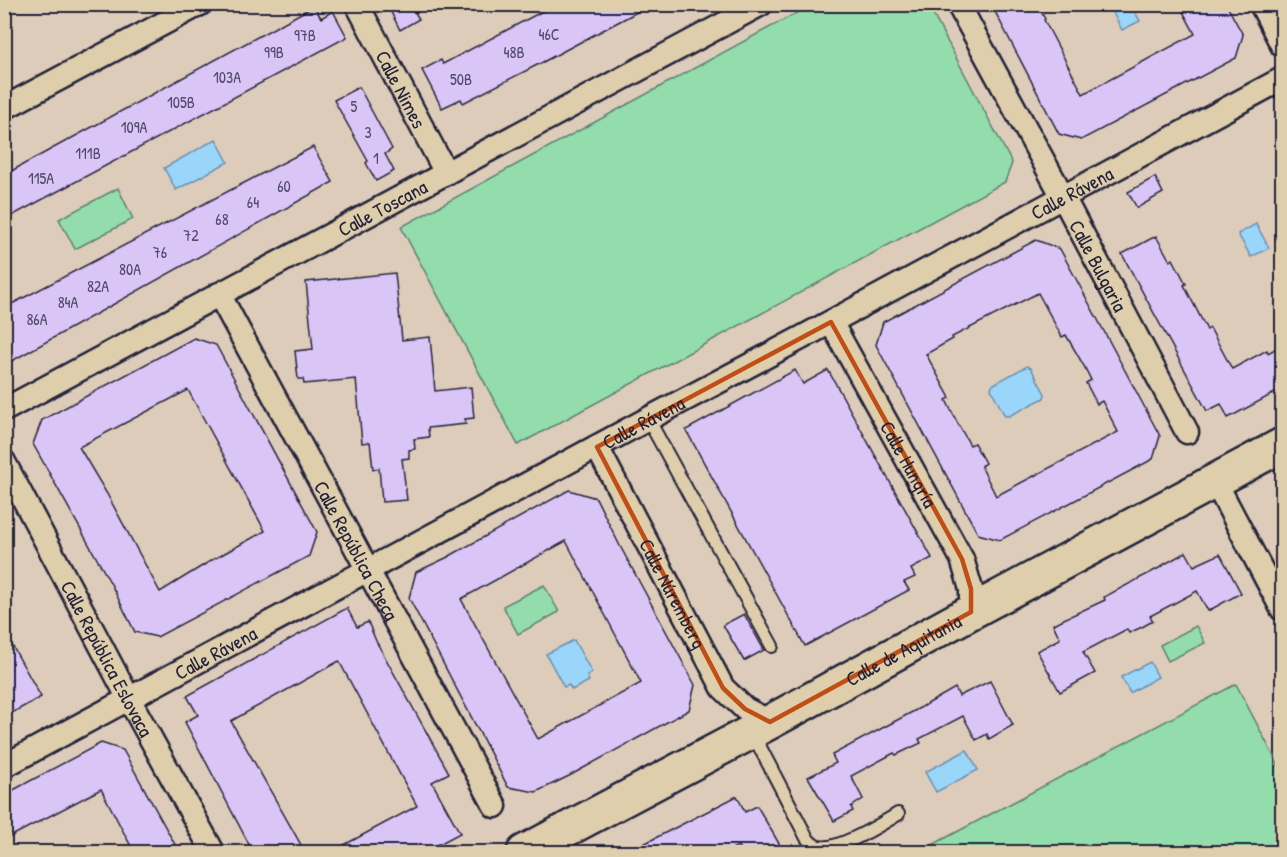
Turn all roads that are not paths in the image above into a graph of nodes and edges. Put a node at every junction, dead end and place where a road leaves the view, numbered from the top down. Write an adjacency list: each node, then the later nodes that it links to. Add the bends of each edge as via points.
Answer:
1 (200, 4): 8 (street)
2 (357, 4): 9 (street, Calle Nimes)
3 (761, 4): 9 (street, Calle Toscana)
4 (958, 4): 10 (street, Calle Bulgaria)
5 (1261, 4): 6 (street)
6 (1282, 45)
7 (1282, 79): 10 (street, Calle Rávena)
8 (4, 108)
9 (446, 173): 11 (street, Calle Toscana)
10 (1063, 197): 12 (street, Calle Rávena); 15 (street, Calle Bulgaria)
11 (219, 294): 13 (street, Calle Toscana); 20 (street, Calle República Checa)
12 (831, 322): 14 (street, Calle Rávena); 22 (street, Calle Hungría, via 962,559 971,589)
13 (4, 410)
14 (648, 419): 17 (street, Calle Rávena); 23 (lane)
15 (1187, 432)
16 (1282, 445): 19 (street, Calle de Aquitania)
17 (597, 447): 20 (street, Calle Rávena); 25 (street, Calle Núremberg, via 723,688)
18 (4, 462): 24 (street, Calle República Eslovaca)
19 (1215, 481): 21 (street); 22 (street, Calle de Aquitania)
20 (368, 570): 24 (street, Calle Rávena); 27 (street, Calle República Checa)
21 (1282, 609)
22 (971, 612): 25 (street, Calle de Aquitania)
23 (772, 646)
24 (129, 699): 26 (street, Calle Rávena); 29 (street, Calle República Eslovaca)
25 (760, 726): 28 (lane, via 807,838 815,846 839,845); 30 (street, Calle de Aquitania)
26 (4, 766)
27 (495, 806)
28 (898, 814)
29 (213, 852)
30 (524, 852)

